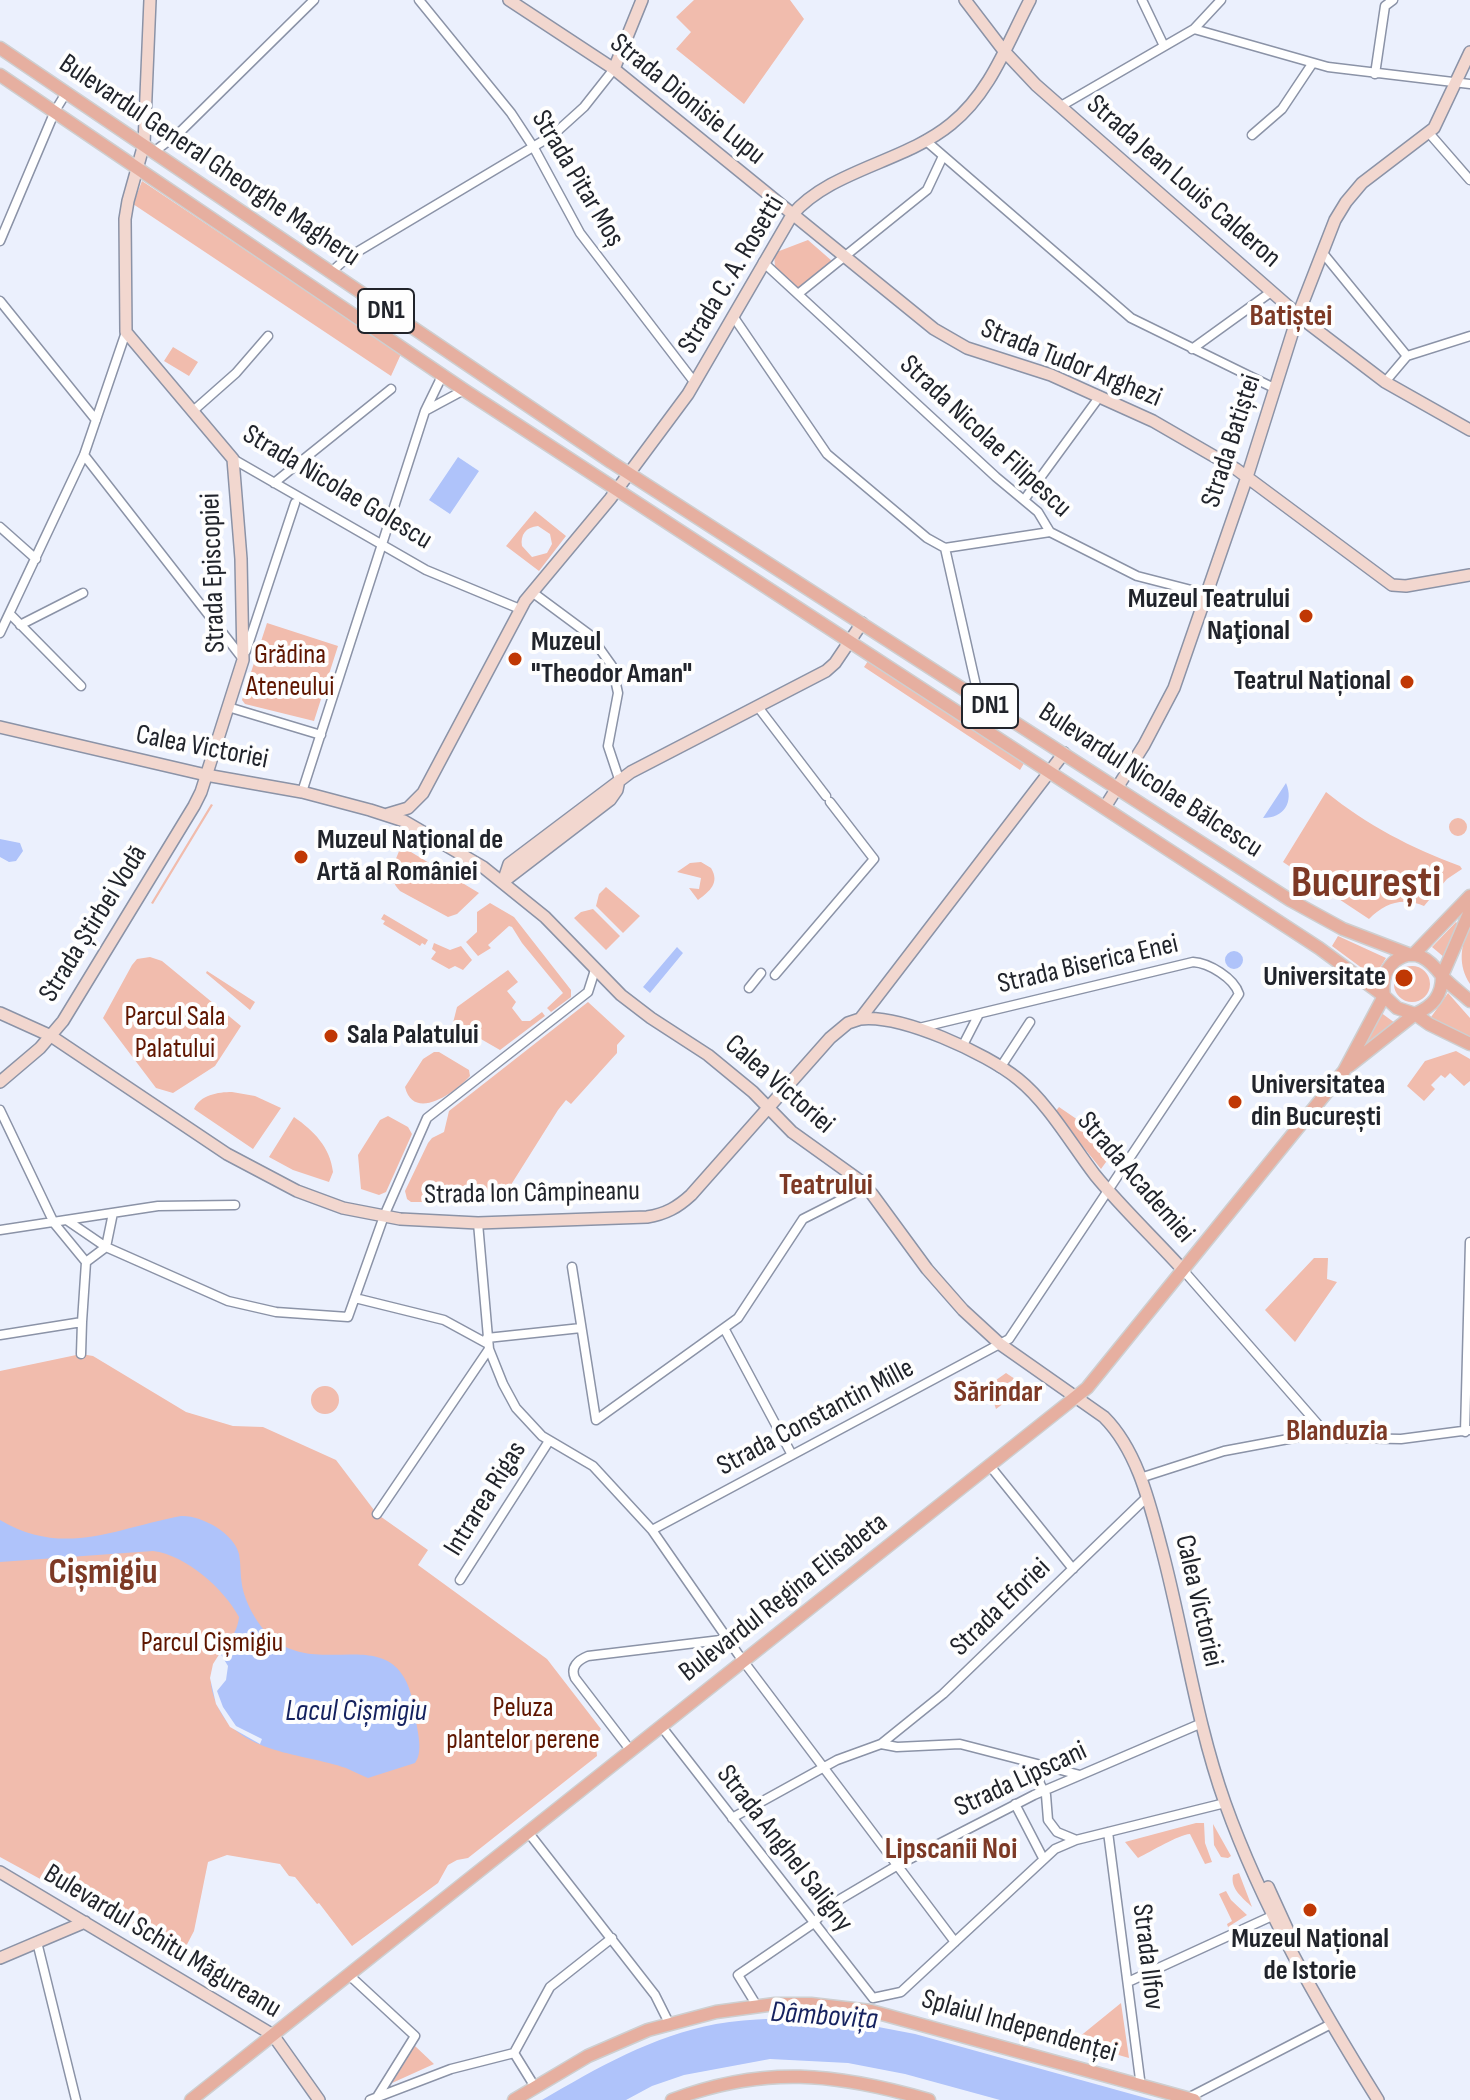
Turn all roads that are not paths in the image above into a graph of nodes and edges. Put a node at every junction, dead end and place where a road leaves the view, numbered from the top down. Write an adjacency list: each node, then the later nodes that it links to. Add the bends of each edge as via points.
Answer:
1 (150, 0): 28 (street)
2 (314, 0): 28 (street, via 180,132)
3 (419, 0): 29 (street, Strada Pitar Moș)
4 (509, 0): 17 (street, Strada Dionisie Lupu)
5 (642, 0): 17 (street)
6 (965, 0): 14 (street, Strada Jean Louis Calderon)
7 (1030, 0): 14 (street, Strada C. A. Rosetti)
8 (1142, 0): 12 (street)
9 (1221, 0): 11 (street)
10 (1393, 0): 18 (street, via 1385,6)
11 (1194, 29): 12 (street); 16 (street)
12 (1164, 46): 23 (street)
13 (0, 48): 22 (main road, Bulevardul General Gheorghe Magheru / DN1)
14 (1004, 51): 23 (street, Strada Jean Louis Calderon); 27 (street, Strada C. A. Rosetti, via 972,105)
15 (1470, 52): 20 (street, Strada Batiștei)
16 (1312, 64): 18 (street); 26 (street, via 1282,109)
17 (614, 69): 29 (street, via 575,117); 33 (street, Strada Dionisie Lupu)
18 (1375, 74): 20 (street)
19 (0, 75): 24 (main road, Bulevardul General Gheorghe Magheru / DN1)
20 (1456, 82): 21 (street); 25 (street, Strada Batiștei)
21 (1470, 84)
22 (66, 93): 24 (street); 28 (main road, Bulevardul General Gheorghe Magheru / DN1)
23 (1061, 106): 39 (street, Strada Jean Louis Calderon)
24 (55, 111): 31 (main road, Bulevardul General Gheorghe Magheru / DN1); 34 (street)
25 (1429, 133): 32 (street); 35 (street, Strada Batiștei, via 1354,191)
26 (1252, 135)
27 (925, 140): 30 (street); 33 (street, Strada C. A. Rosetti, via 813,194)
28 (150, 148): 31 (street); 38 (main road, Bulevardul General Gheorghe Magheru / DN1)
29 (534, 148): 38 (street); 51 (street, Strada Pitar Moș, via 580,233)
30 (943, 156): 36 (street, via 927,190); 47 (street, via 1131,318)
31 (136, 169): 44 (street, via 125,219); 49 (main road, Bulevardul General Gheorghe Magheru / DN1)
32 (1470, 180)
33 (792, 215): 36 (street, Strada Tudor Arghezi); 37 (street, Strada C. A. Rosetti)
34 (0, 241)
35 (1322, 252): 42 (street, Strada Batiștei); 48 (street)
36 (843, 257): 40 (street); 55 (street, Strada Tudor Arghezi, via 952,340)
37 (763, 262): 40 (street, Strada Nicolae Filipescu); 43 (street, Strada C. A. Rosetti)
38 (330, 273): 62 (main road, Bulevardul General Gheorghe Magheru / DN1)
39 (1271, 292): 42 (street, Strada Jean Louis Calderon); 47 (street)
40 (798, 294): 66 (street, Strada Nicolae Filipescu)
41 (0, 301): 58 (street)
42 (1298, 315): 50 (street, Strada Jean Louis Calderon); 52 (street, Strada Batiștei)
43 (733, 316): 51 (street, Strada C. A. Rosetti); 71 (street, via 827,454)
44 (126, 332): 56 (street, Strada Nicolae Golescu); 58 (street)
45 (268, 336): 56 (street)
46 (1468, 339): 48 (street)
47 (1192, 349): 52 (street)
48 (1407, 356): 50 (street)
49 (442, 376): 54 (main road, Bulevardul General Gheorghe Magheru / DN1); 57 (street)
50 (1385, 382): 59 (street, Strada Jean Louis Calderon)
51 (695, 383): 62 (street, Strada C. A. Rosetti)
52 (1274, 388): 63 (street, Strada Batiștei)
53 (391, 389): 64 (street)
54 (464, 390): 57 (street); 65 (main road, Bulevardul General Gheorghe Magheru / DN1)
55 (1100, 396): 63 (street, Strada Tudor Arghezi); 66 (street)
56 (193, 411): 61 (street, Strada Nicolae Golescu)
57 (425, 411): 70 (street)
58 (96, 420): 60 (street)
59 (1470, 430)
60 (84, 455): 72 (street); 83 (street)
61 (233, 459): 64 (street, Strada Nicolae Golescu); 83 (street, Strada Episcopiei)
62 (630, 474): 65 (street, Strada C. A. Rosetti); 79 (main road, Bulevardul Nicolae Bălcescu / DN1)
63 (1247, 477): 73 (street, Strada Tudor Arghezi, via 1392,585); 76 (street, Strada Batiștei)
64 (274, 483): 70 (street, Strada Nicolae Golescu)
65 (616, 491): 74 (street); 82 (main road, Bulevardul Nicolae Bălcescu / DN1)
66 (1024, 500): 69 (street, Strada Nicolae Filipescu)
67 (295, 503): 83 (street)
68 (0, 527): 72 (street)
69 (1050, 532): 71 (street); 76 (street, Strada Nicolae Filipescu, via 1137,576)
70 (381, 547): 77 (street, Strada Nicolae Golescu); 89 (street)
71 (945, 548): 85 (street)
72 (36, 559): 78 (street)
73 (1470, 575)
74 (532, 592): 77 (street); 93 (street, via 590,635 612,666 618,693 608,746)
75 (83, 593): 80 (street)
76 (1207, 594): 94 (street, Strada Batiștei, via 1168,700)
77 (520, 609): 97 (street, via 427,787 408,808)
78 (10, 614): 80 (street); 81 (street)
79 (862, 623): 82 (street); 85 (main road, Bulevardul Nicolae Bălcescu / DN1)
80 (20, 625): 84 (street)
81 (0, 633)
82 (850, 642): 87 (street, via 826,671); 91 (main road, Bulevardul Nicolae Bălcescu / DN1)
83 (243, 660): 86 (street, Strada Episcopiei)
84 (81, 686)
85 (979, 699): 90 (main road, Bulevardul Nicolae Bălcescu / DN1)
86 (228, 707): 89 (street); 92 (street, Strada Episcopiei)
87 (758, 707): 93 (street); 104 (street, via 874,859)
88 (0, 727): 92 (street, Calea Victoriei)
89 (321, 735): 95 (street)
90 (1064, 753): 91 (street, Strada Ion Câmpineanu); 94 (main road, Bulevardul Nicolae Bălcescu / DN1)
91 (1052, 772): 96 (main road, Bulevardul Nicolae Bălcescu / DN1); 113 (street, Strada Ion Câmpineanu)
92 (206, 775): 95 (street, Calea Victoriei); 116 (street, Strada Știrbei Vodă, via 194,806)
93 (619, 779): 98 (street, via 509,864)
94 (1117, 788): 96 (street, Strada Batiștei); 101 (main road, Bulevardul Nicolae Bălcescu / DN1, via 1318,916)
95 (302, 792): 97 (street, Calea Victoriei)
96 (1105, 807): 107 (main road, Bulevardul Nicolae Bălcescu / DN1)
97 (386, 815): 98 (street, Calea Victoriei, via 450,847)
98 (503, 882): 102 (street, Calea Victoriei)
99 (1470, 896): 101 (main road)
100 (1470, 911): 105 (main road)
101 (1412, 954): 105 (main road, via 1431,962); 107 (main road, via 1396,960 1386,972)
102 (595, 970): 122 (street, Calea Victoriei, via 638,1009 722,1065); 128 (street, via 588,992 427,1118)
103 (761, 973): 106 (street)
104 (775, 975)
105 (1442, 976): 109 (main road); 112 (main road, via 1437,999)
106 (749, 988)
107 (1384, 996): 112 (main road); 120 (main road, Bulevardul Regina Elisabeta)
108 (1239, 997): 111 (street, Strada Biserica Enei, via 1235,984 1193,962); 125 (street, Strada Constantin Mille)
109 (1470, 1001)
110 (0, 1013): 116 (street, Strada Ion Câmpineanu)
111 (979, 1014): 115 (street, Strada Biserica Enei); 118 (street, Strada Biserica Enei)
112 (1415, 1014): 117 (main road); 120 (main road, Bulevardul Regina Elisabeta)
113 (860, 1019): 115 (street, Strada Academiei); 122 (street, Strada Ion Câmpineanu, via 830,1038)
114 (1030, 1022): 119 (street)
115 (918, 1029): 118 (street, Strada Academiei)
116 (51, 1036): 121 (street, Strada Știrbei Vodă); 128 (street, Strada Ion Câmpineanu, via 274,1180 343,1208)
117 (1470, 1044)
118 (962, 1047): 119 (street, Strada Academiei)
119 (1000, 1068): 125 (street, Strada Academiei, via 1032,1093)
120 (1344, 1071): 137 (main road, Bulevardul Regina Elisabeta)
121 (0, 1082)
122 (768, 1107): 124 (street, Calea Victoriei, via 792,1132); 131 (street, Strada Ion Câmpineanu, via 691,1195 663,1214)
123 (0, 1110): 130 (street)
124 (866, 1187): 141 (street, via 803,1219 744,1311); 144 (street, Calea Victoriei, via 943,1288)
125 (1109, 1191): 137 (street, Strada Academiei); 144 (street, Strada Constantin Mille, via 1015,1332)
126 (235, 1205): 127 (street, via 182,1204)
127 (113, 1213): 129 (street); 134 (street)
128 (384, 1216): 131 (street, Strada Ion Câmpineanu); 138 (street)
129 (68, 1221): 130 (street); 134 (street)
130 (54, 1223): 132 (street); 135 (street)
131 (478, 1223): 143 (street)
132 (0, 1230)
133 (1470, 1242): 147 (street)
134 (106, 1247): 135 (street); 138 (street, via 228,1301 276,1312 348,1317)
135 (86, 1262): 139 (street)
136 (572, 1267): 140 (street)
137 (1183, 1270): 146 (main road, Bulevardul Regina Elisabeta, via 1094,1382); 148 (street, Strada Academiei)
138 (355, 1298): 143 (street, via 444,1320)
139 (82, 1322): 142 (street); 145 (street)
140 (581, 1328): 141 (street, via 596,1420); 143 (street)
141 (724, 1328): 150 (street)
142 (0, 1335)
143 (488, 1344): 149 (street, via 516,1408); 154 (street)
144 (1000, 1344): 146 (street, Calea Victoriei); 150 (street, Strada Constantin Mille)
145 (81, 1354)
146 (1076, 1397): 151 (main road, Bulevardul Regina Elisabeta); 152 (street, Calea Victoriei, via 1113,1427)
147 (1468, 1431): 148 (street, via 1401,1439)
148 (1329, 1437): 152 (street, via 1224,1451)
149 (549, 1441): 155 (street, via 593,1466); 157 (street, Intrarea Rigas)
150 (792, 1455): 155 (street, Strada Constantin Mille)
151 (990, 1466): 156 (street); 159 (main road, Bulevardul Regina Elisabeta)
152 (1140, 1478): 153 (street, Calea Victoriei)
153 (1147, 1497): 156 (street, Strada Eforiei); 160 (street, Calea Victoriei)
154 (377, 1514)
155 (652, 1530): 158 (street)
156 (1073, 1569): 162 (street, Strada Eforiei, via 943,1694)
157 (460, 1580)
158 (729, 1639): 159 (street); 163 (street, via 578,1661 575,1678)
159 (743, 1662): 161 (main road, Bulevardul Regina Elisabeta); 165 (street)
160 (1202, 1723): 166 (street, Strada Lipscani); 168 (street, Calea Victoriei)
161 (661, 1726): 163 (main road, Bulevardul Regina Elisabeta); 170 (street, Strada Anghel Saligny)
162 (881, 1744): 164 (street, via 960,1744); 165 (street)
163 (631, 1751): 171 (main road, Bulevardul Regina Elisabeta)
164 (1036, 1765): 166 (street); 167 (street)
165 (825, 1767): 170 (street); 175 (street)
166 (1080, 1775): 167 (street, Strada Lipscani)
167 (1044, 1791): 169 (street, Strada Lipscani); 173 (street, via 1052,1826)
168 (1225, 1803): 172 (street); 177 (street, Calea Victoriei); 202 (street, Calea Victoriei, via 1235,1811 1296,1947)
169 (1015, 1804): 174 (street); 175 (street, Strada Lipscani)
170 (732, 1818): 179 (street, Strada Anghel Saligny)
171 (528, 1832): 180 (street); 184 (main road, Bulevardul Regina Elisabeta)
172 (1108, 1832): 173 (street); 185 (street, Strada Ilfov)
173 (1076, 1840): 174 (street)
174 (1043, 1858): 182 (street)
175 (898, 1865): 179 (street, Strada Lipscani, via 827,1907); 182 (street)
176 (0, 1872): 178 (street, Bulevardul Schitu Măgureanu)
177 (1272, 1916): 185 (street); 189 (street, Calea Victoriei)
178 (85, 1922): 181 (street); 190 (street, Bulevardul Schitu Măgureanu)
179 (814, 1923): 186 (street, Strada Anghel Saligny); 187 (street, Strada Lipscani, via 738,1975)
180 (612, 1938): 188 (street); 191 (street, via 550,1987)
181 (37, 1942): 183 (street); 196 (street)
182 (955, 1942): 186 (street, via 901,1992)
183 (0, 1958)
184 (349, 1975): 190 (main road, Bulevardul Regina Elisabeta); 194 (street, via 415,2036)
185 (1128, 1982): 193 (street, Strada Ilfov)
186 (872, 2004): 187 (main road, Splaiul Independenței); 193 (main road, Splaiul Independenței)
187 (757, 2006): 188 (main road, Splaiul Independenței)
188 (669, 2023): 192 (main road, Splaiul Independenței, via 602,2049)
189 (1331, 2024): 195 (street); 202 (street, Calea Victoriei)
190 (273, 2035): 197 (main road, Bulevardul Regina Elisabeta); 198 (street, Bulevardul Schitu Măgureanu)
191 (514, 2053): 192 (street); 194 (street, via 451,2069)
192 (535, 2087): 199 (main road, Splaiul Independenței)
193 (1141, 2087): 195 (main road, Splaiul Independenței)
194 (374, 2098)
195 (1191, 2099)
196 (76, 2100)
197 (191, 2100)
198 (319, 2100)
199 (514, 2100)
200 (672, 2100): 201 (main road, via 730,2082 789,2076 851,2082)
201 (929, 2100)
202 (1381, 2100)

